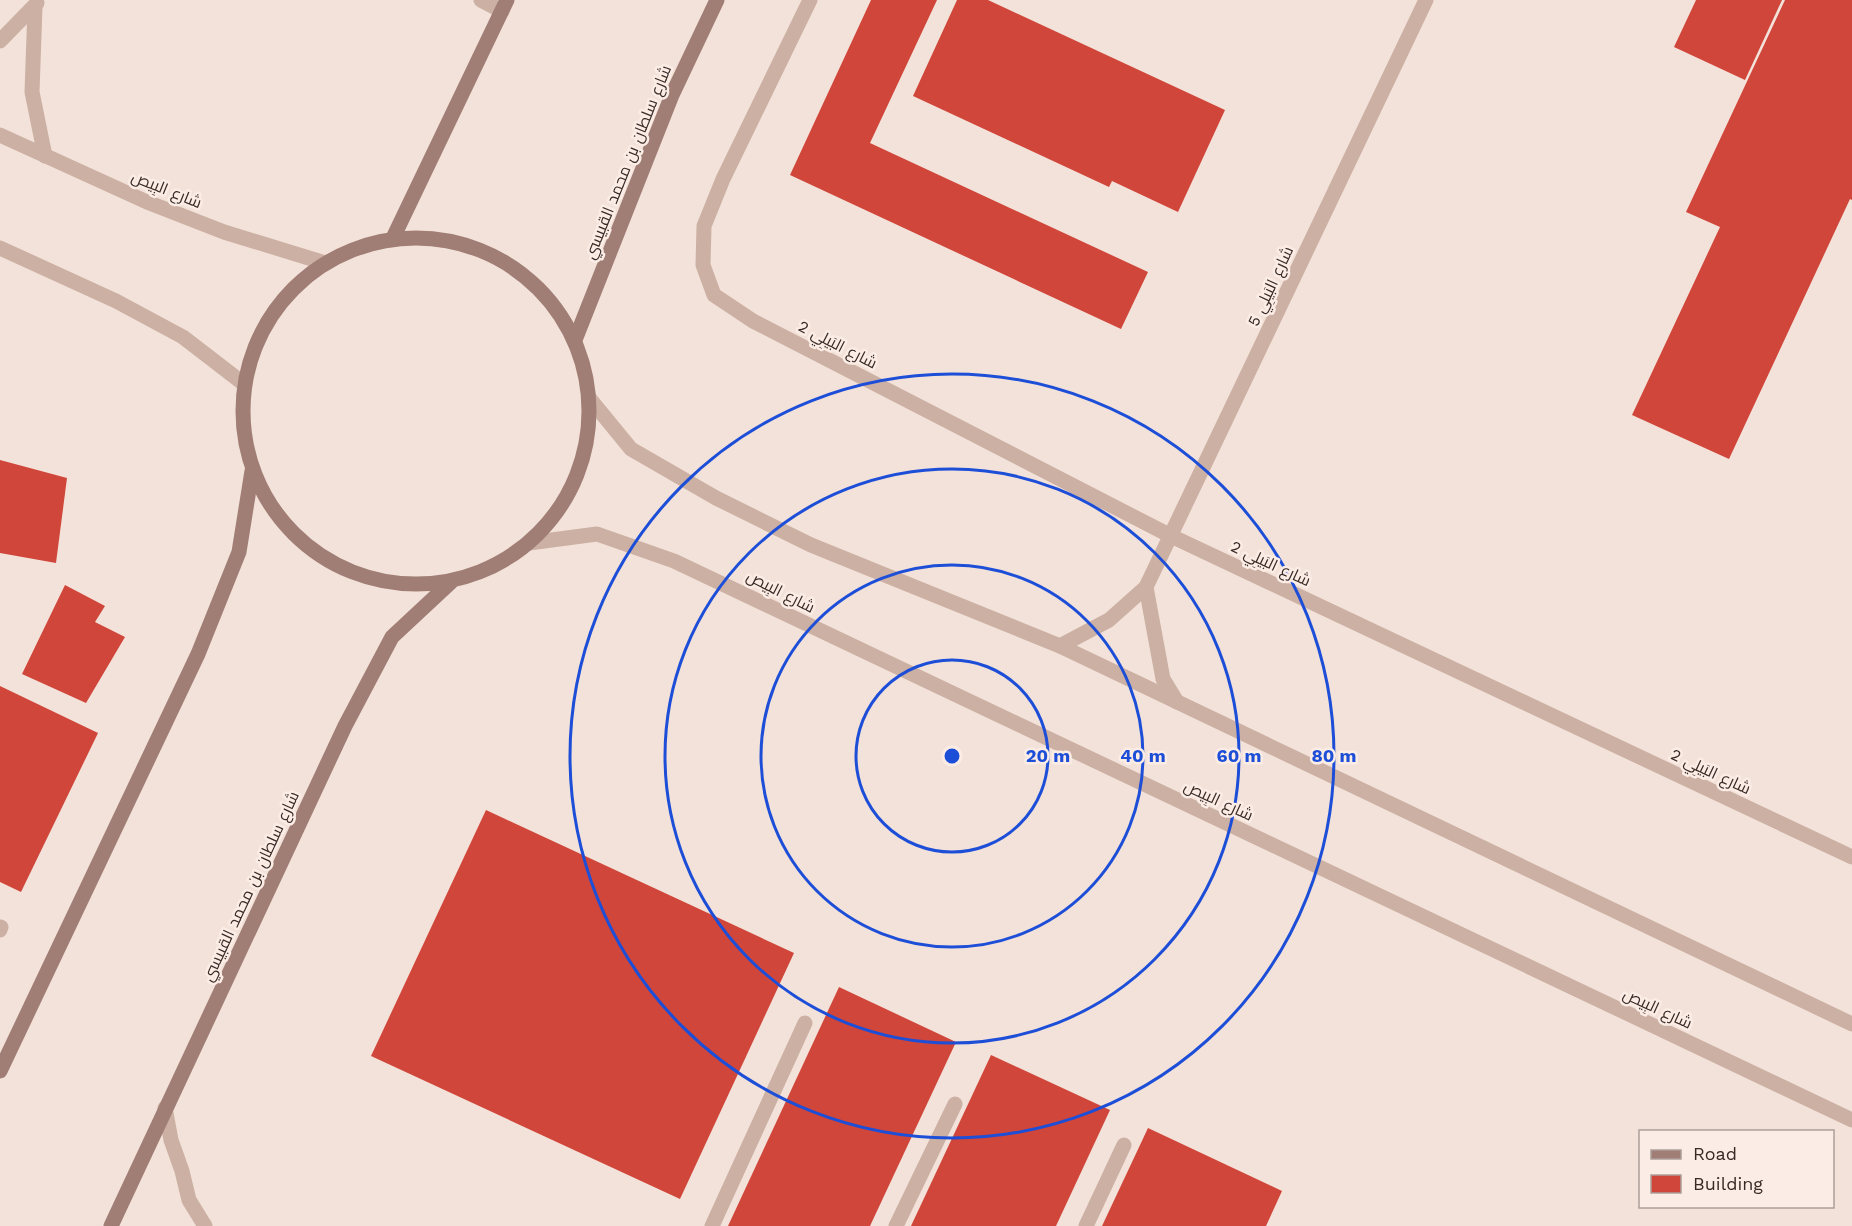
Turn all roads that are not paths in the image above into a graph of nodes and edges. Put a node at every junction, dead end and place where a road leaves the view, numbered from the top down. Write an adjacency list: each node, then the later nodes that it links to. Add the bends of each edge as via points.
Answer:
1 (481, 0): 6 (street)
2 (717, 0): 13 (main road, شارع سلطان بن محمد القبيسي, via 672,95)
3 (810, 0): 17 (street, شارع البَيلِي 2, via 704,226 703,265 714,295 753,321)
4 (1426, 0): 17 (street, شارع البَيلِي 5)
5 (37, 3): 7 (street); 9 (street, via 33,92)
6 (504, 6): 10 (main road)
7 (0, 41)
8 (0, 135): 9 (street, شارع البِيص)
9 (45, 156): 12 (street, شارع البِيص, via 224,232)
10 (393, 238): 12 (main road, via 358,247); 13 (main road, via 437,238 490,254 520,271 552,302)
11 (0, 248): 14 (street, via 116,301 183,337)
12 (325, 263): 14 (main road, via 287,295 264,328)
13 (575, 340): 15 (main road)
14 (244, 384): 16 (main road)
15 (590, 399): 18 (main road, via 582,463 569,493); 21 (street, via 631,449 716,498 811,544)
16 (252, 471): 19 (main road, via 275,515 310,550 353,575 402,585); 26 (main road, via 239,552 198,654)
17 (1171, 536): 20 (street, شارع البَيلِي 5); 23 (street, شارع البَيلِي 2)
18 (529, 543): 19 (main road, via 492,568); 29 (street, شارع البِيص, via 597,534 674,561)
19 (451, 582): 28 (main road, شارع سلطان بن محمد القبيسي, via 392,637 345,726)
20 (1146, 587): 21 (street, شارع البَيلِي 5, via 1109,620); 22 (street, via 1163,679)
21 (1060, 646): 22 (street)
22 (1177, 702): 25 (street)
23 (1852, 857)
24 (805, 1023): 33 (street)
25 (1852, 1024)
26 (0, 1071)
27 (955, 1104): 34 (street)
28 (165, 1108): 31 (main road, شارع سلطان بن محمد القبيسي); 32 (street, via 189,1200)
29 (1852, 1120)
30 (1124, 1145): 35 (street)
31 (111, 1226)
32 (206, 1226)
33 (712, 1226)
34 (896, 1226)
35 (1086, 1226)

